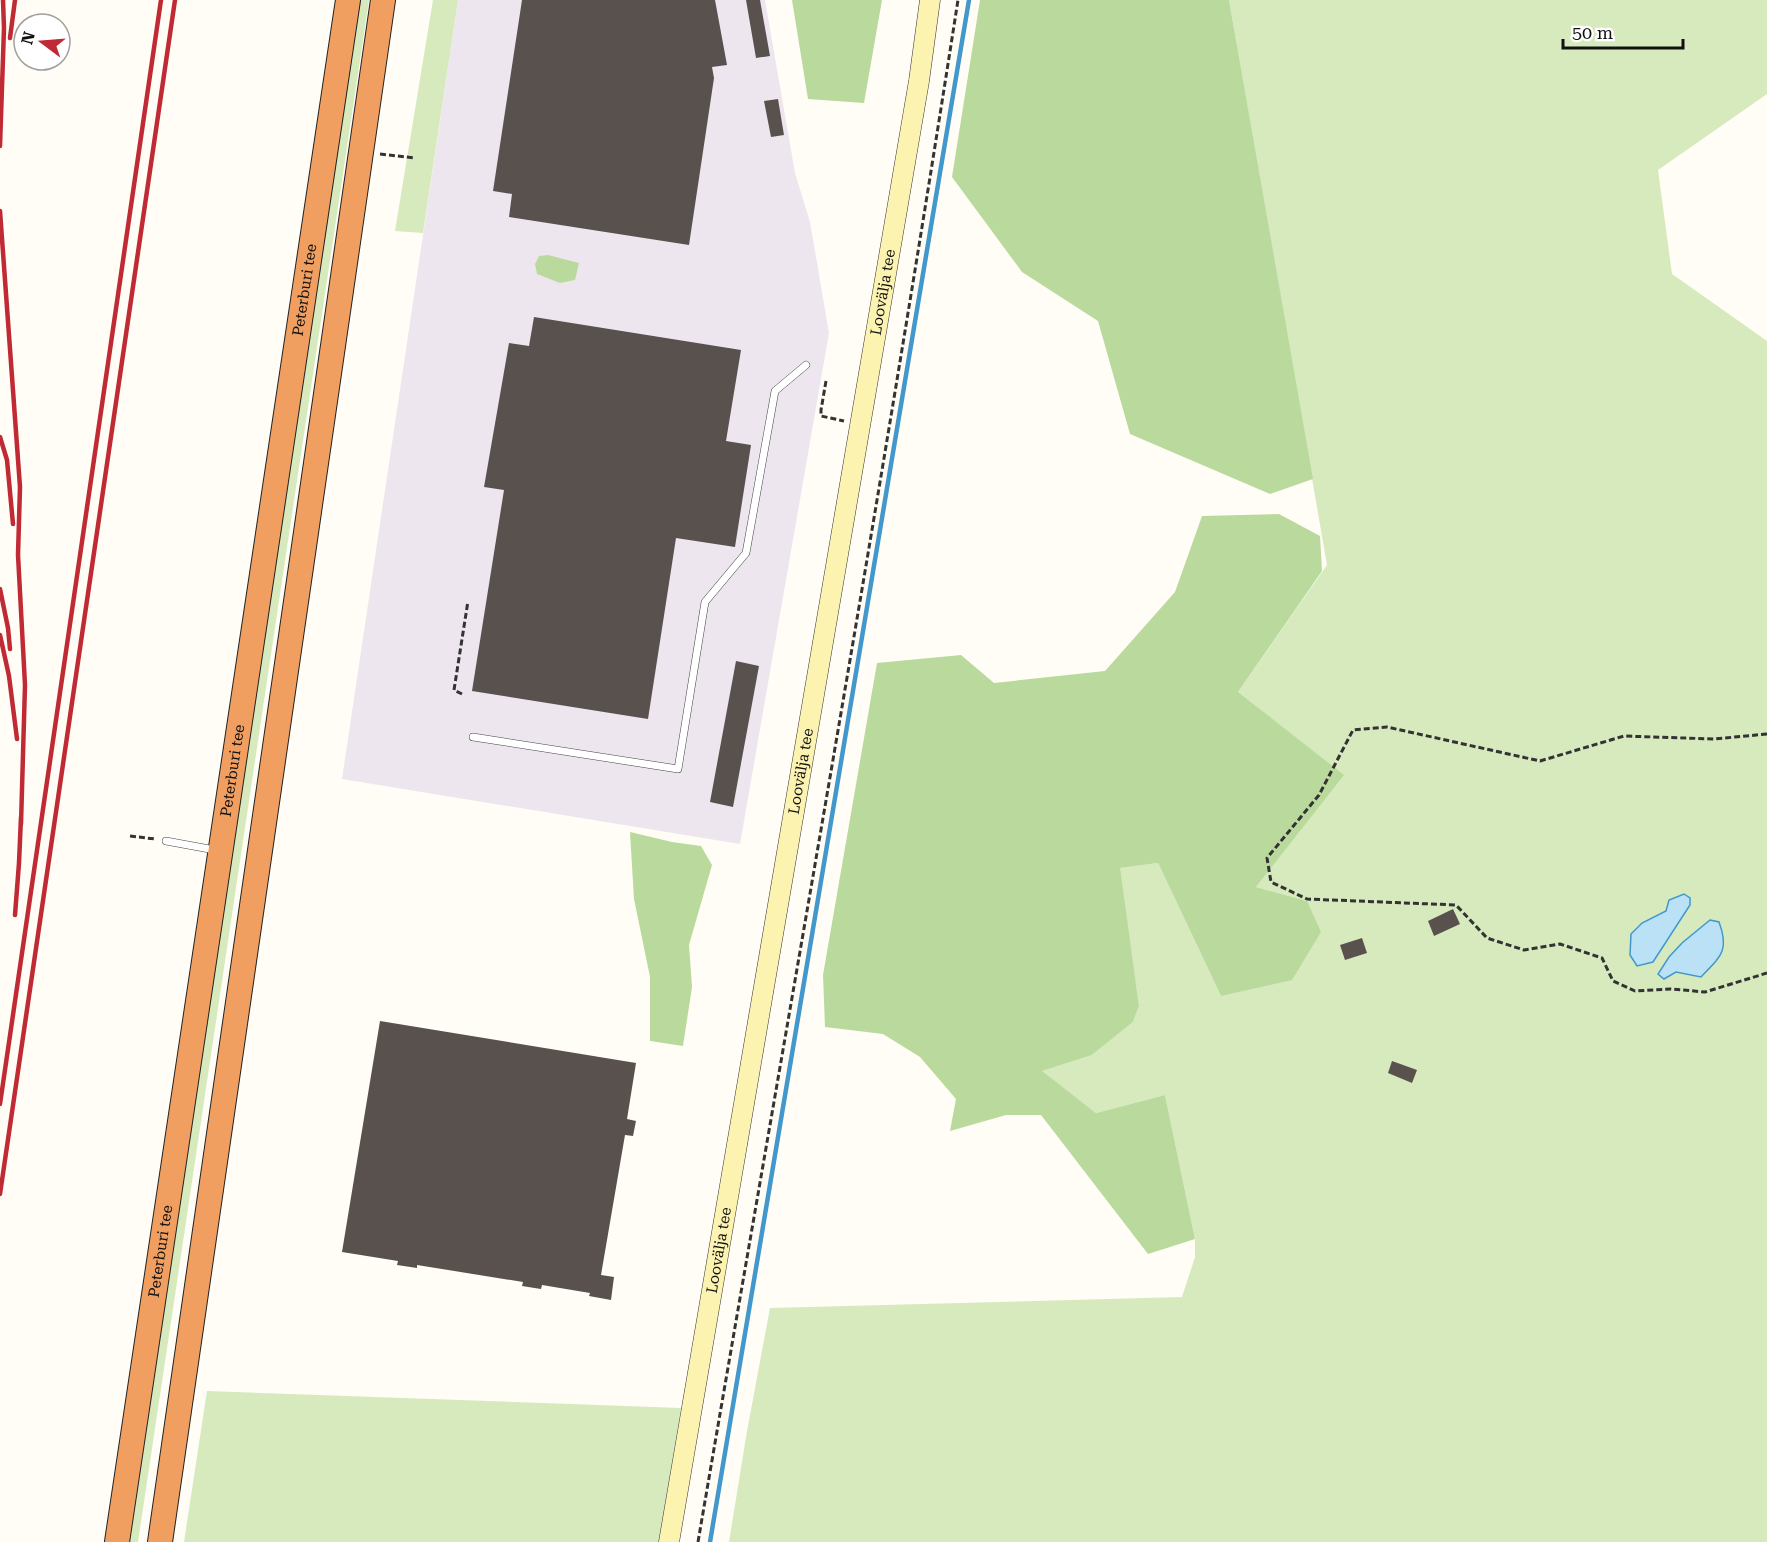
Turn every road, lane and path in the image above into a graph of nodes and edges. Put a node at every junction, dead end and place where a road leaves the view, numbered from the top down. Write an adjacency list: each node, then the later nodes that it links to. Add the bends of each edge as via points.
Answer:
1 (348, 0): 16 (highway, Peterburi tee)
2 (383, 0): 5 (highway)
3 (930, 0): 9 (street, Loovälja tee)
4 (958, 0): 21 (path)
5 (361, 152): 6 (path); 19 (highway)
6 (416, 159)
7 (806, 365): 13 (lane, via 775,391 746,553 705,602 678,770)
8 (826, 381): 9 (path, via 821,416)
9 (860, 424): 20 (street, Loovälja tee)
10 (468, 602): 11 (path, via 454,690)
11 (462, 694)
12 (1767, 734): 17 (path, via 1714,739 1624,736 1540,760 1387,727 1353,730 1319,795 1267,858 1271,882 1307,899 1456,905 1487,938 1524,950 1560,944 1602,958 1613,981 1635,991 1705,992)
13 (473, 737)
14 (130, 836): 15 (path)
15 (166, 841): 16 (lane)
16 (221, 851): 18 (highway, Peterburi tee)
17 (1767, 973)
18 (117, 1542)
19 (160, 1542)
20 (669, 1542)
21 (698, 1542)

